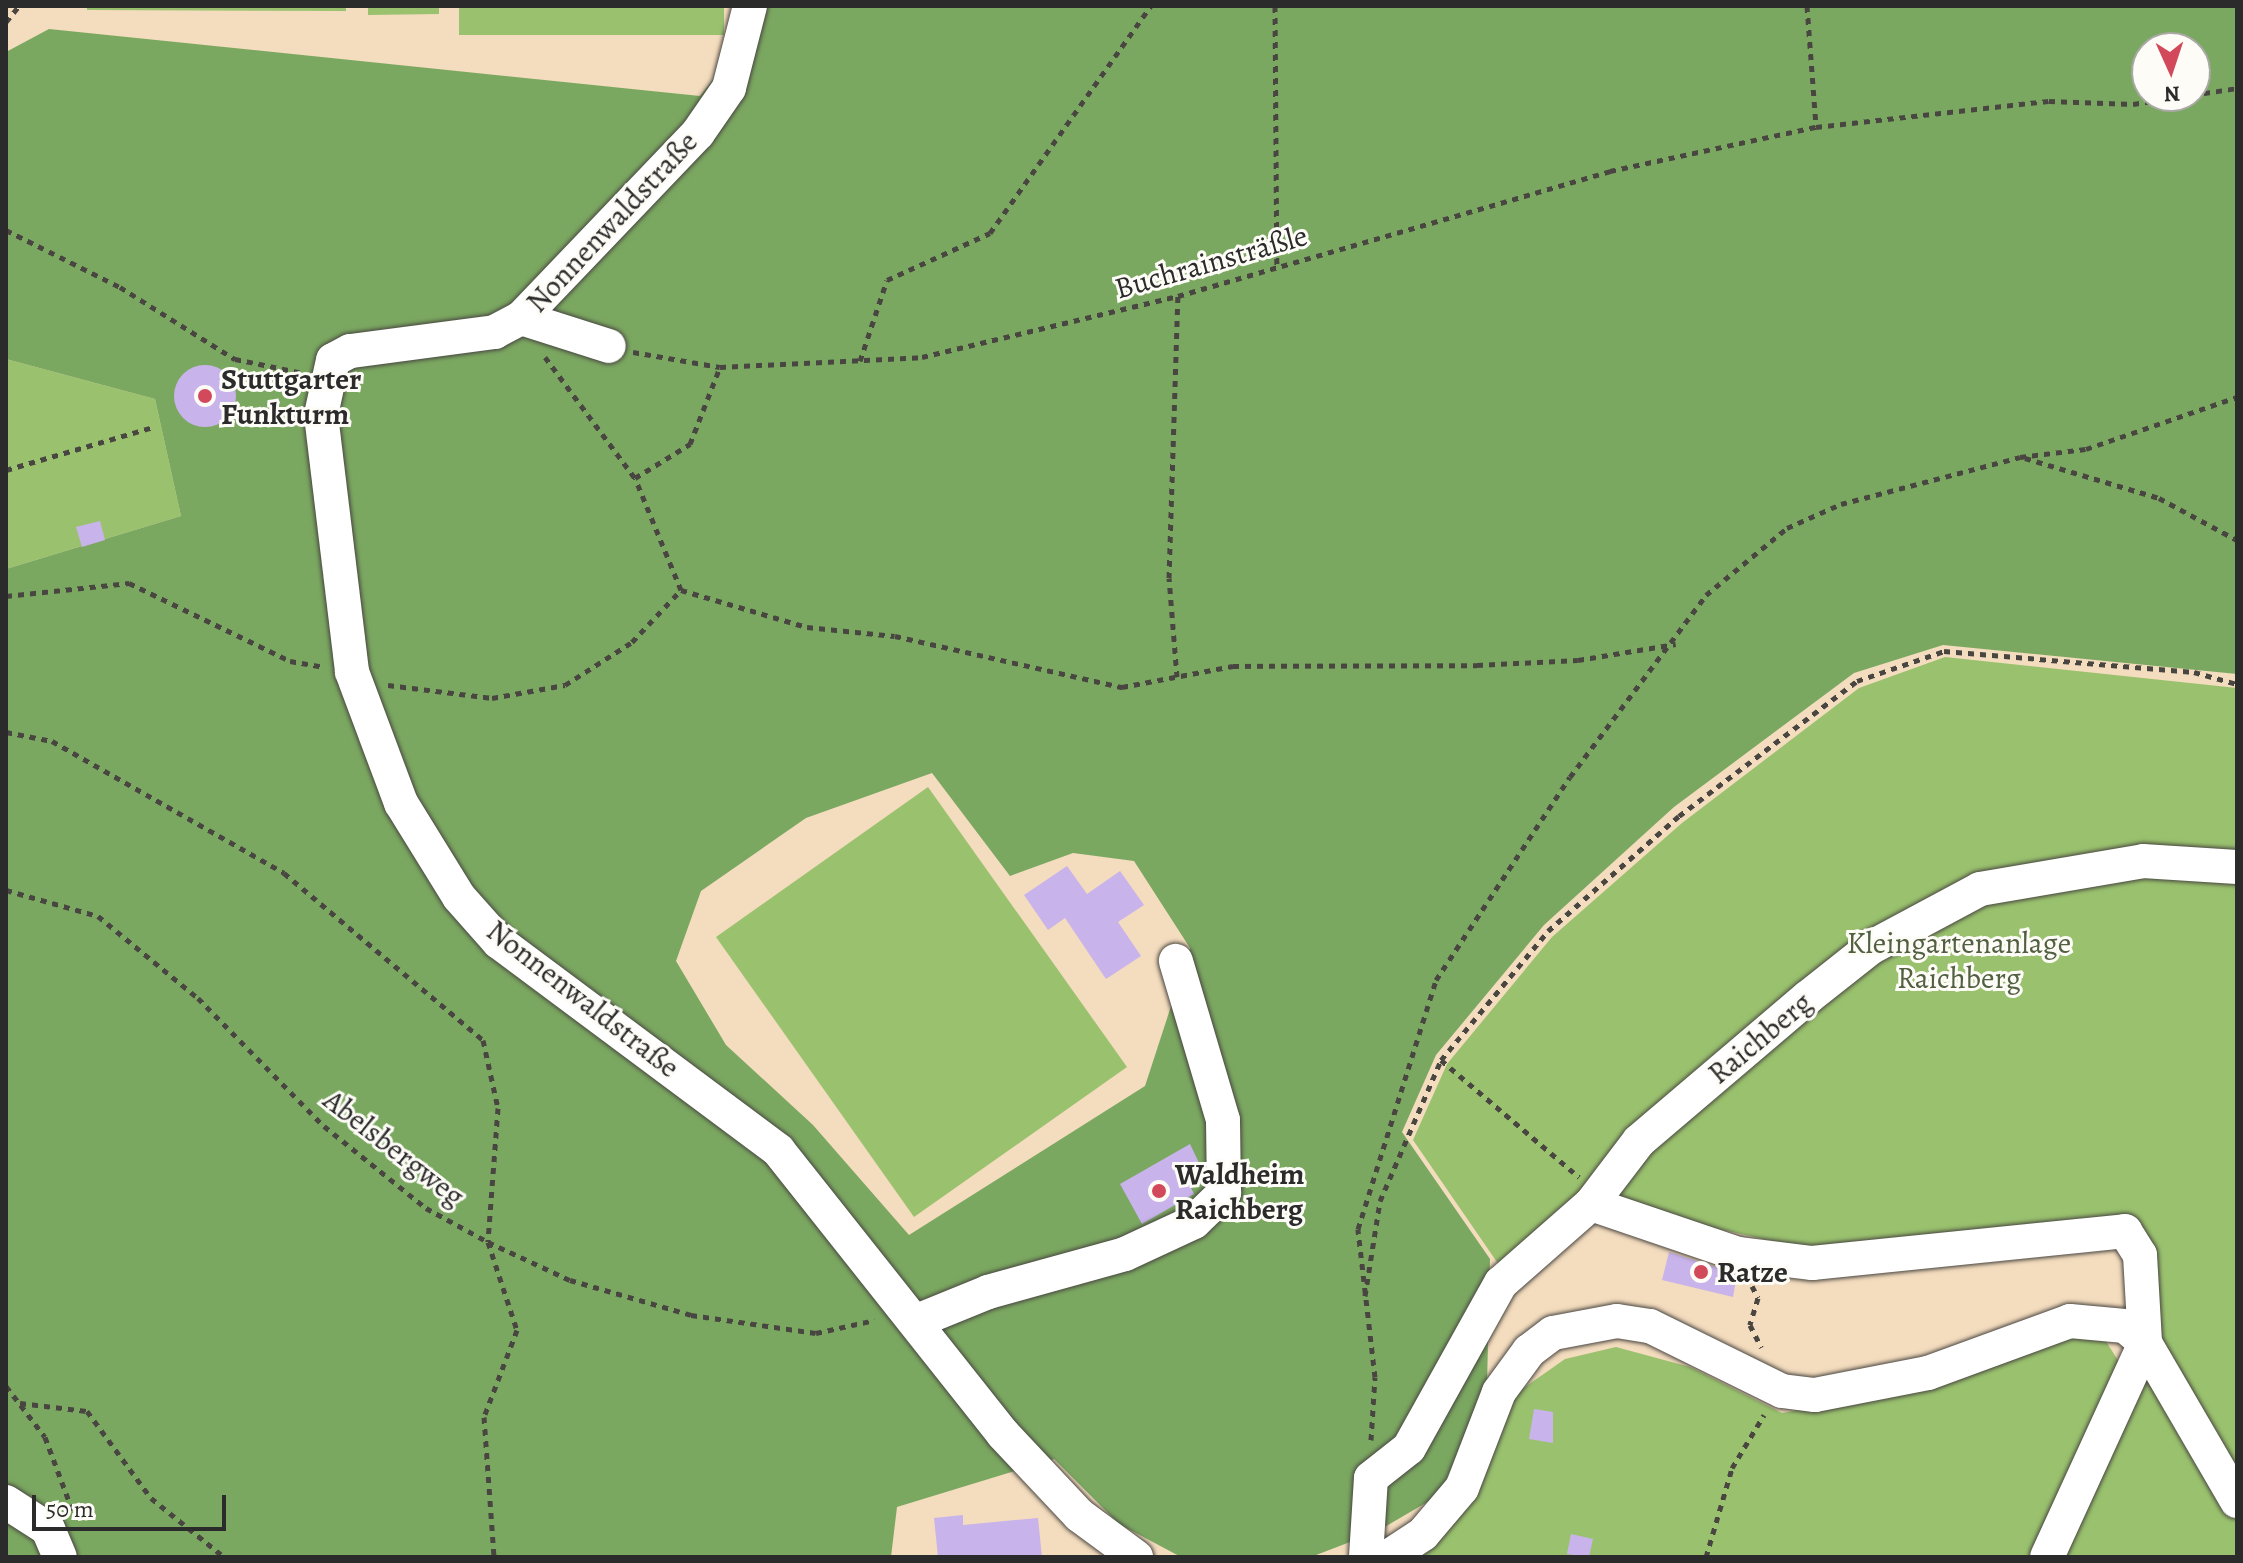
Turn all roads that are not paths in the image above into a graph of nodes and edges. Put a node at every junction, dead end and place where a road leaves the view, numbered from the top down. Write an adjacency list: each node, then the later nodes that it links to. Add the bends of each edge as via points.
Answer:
1 (750, 6): 2 (street, Nonnenwaldstraße, via 729,88 698,133)
2 (521, 318): 3 (street); 7 (street, Nonnenwaldstraße, via 481,335 350,351 333,360 324,378 321,415 352,672 401,803 489,931 778,1150)
3 (609, 346)
4 (2237, 867): 6 (street, Raichberg, via 2143,861 2008,882 1934,912 1870,948 1772,1027 1639,1141)
5 (1176, 961): 7 (street, via 1223,1120 1224,1193 1194,1222 1125,1254)
6 (1595, 1199): 8 (street, via 1738,1254 1812,1263 2125,1231 2140,1255); 13 (street, Raichberg, via 1501,1283 1409,1448 1371,1478)
7 (911, 1315): 12 (street, Nonnenwaldstraße, via 1041,1477)
8 (2145, 1343): 9 (street); 14 (street, via 2125,1326 2070,1321 1898,1381 1841,1393 1782,1391 1650,1326 1617,1321 1553,1333 1512,1369 1453,1500 1423,1534); 15 (street)
9 (2237, 1501)
10 (6, 1502): 11 (street)
11 (68, 1543)
12 (1136, 1557)
13 (1366, 1557)
14 (1388, 1557)
15 (2047, 1557)

